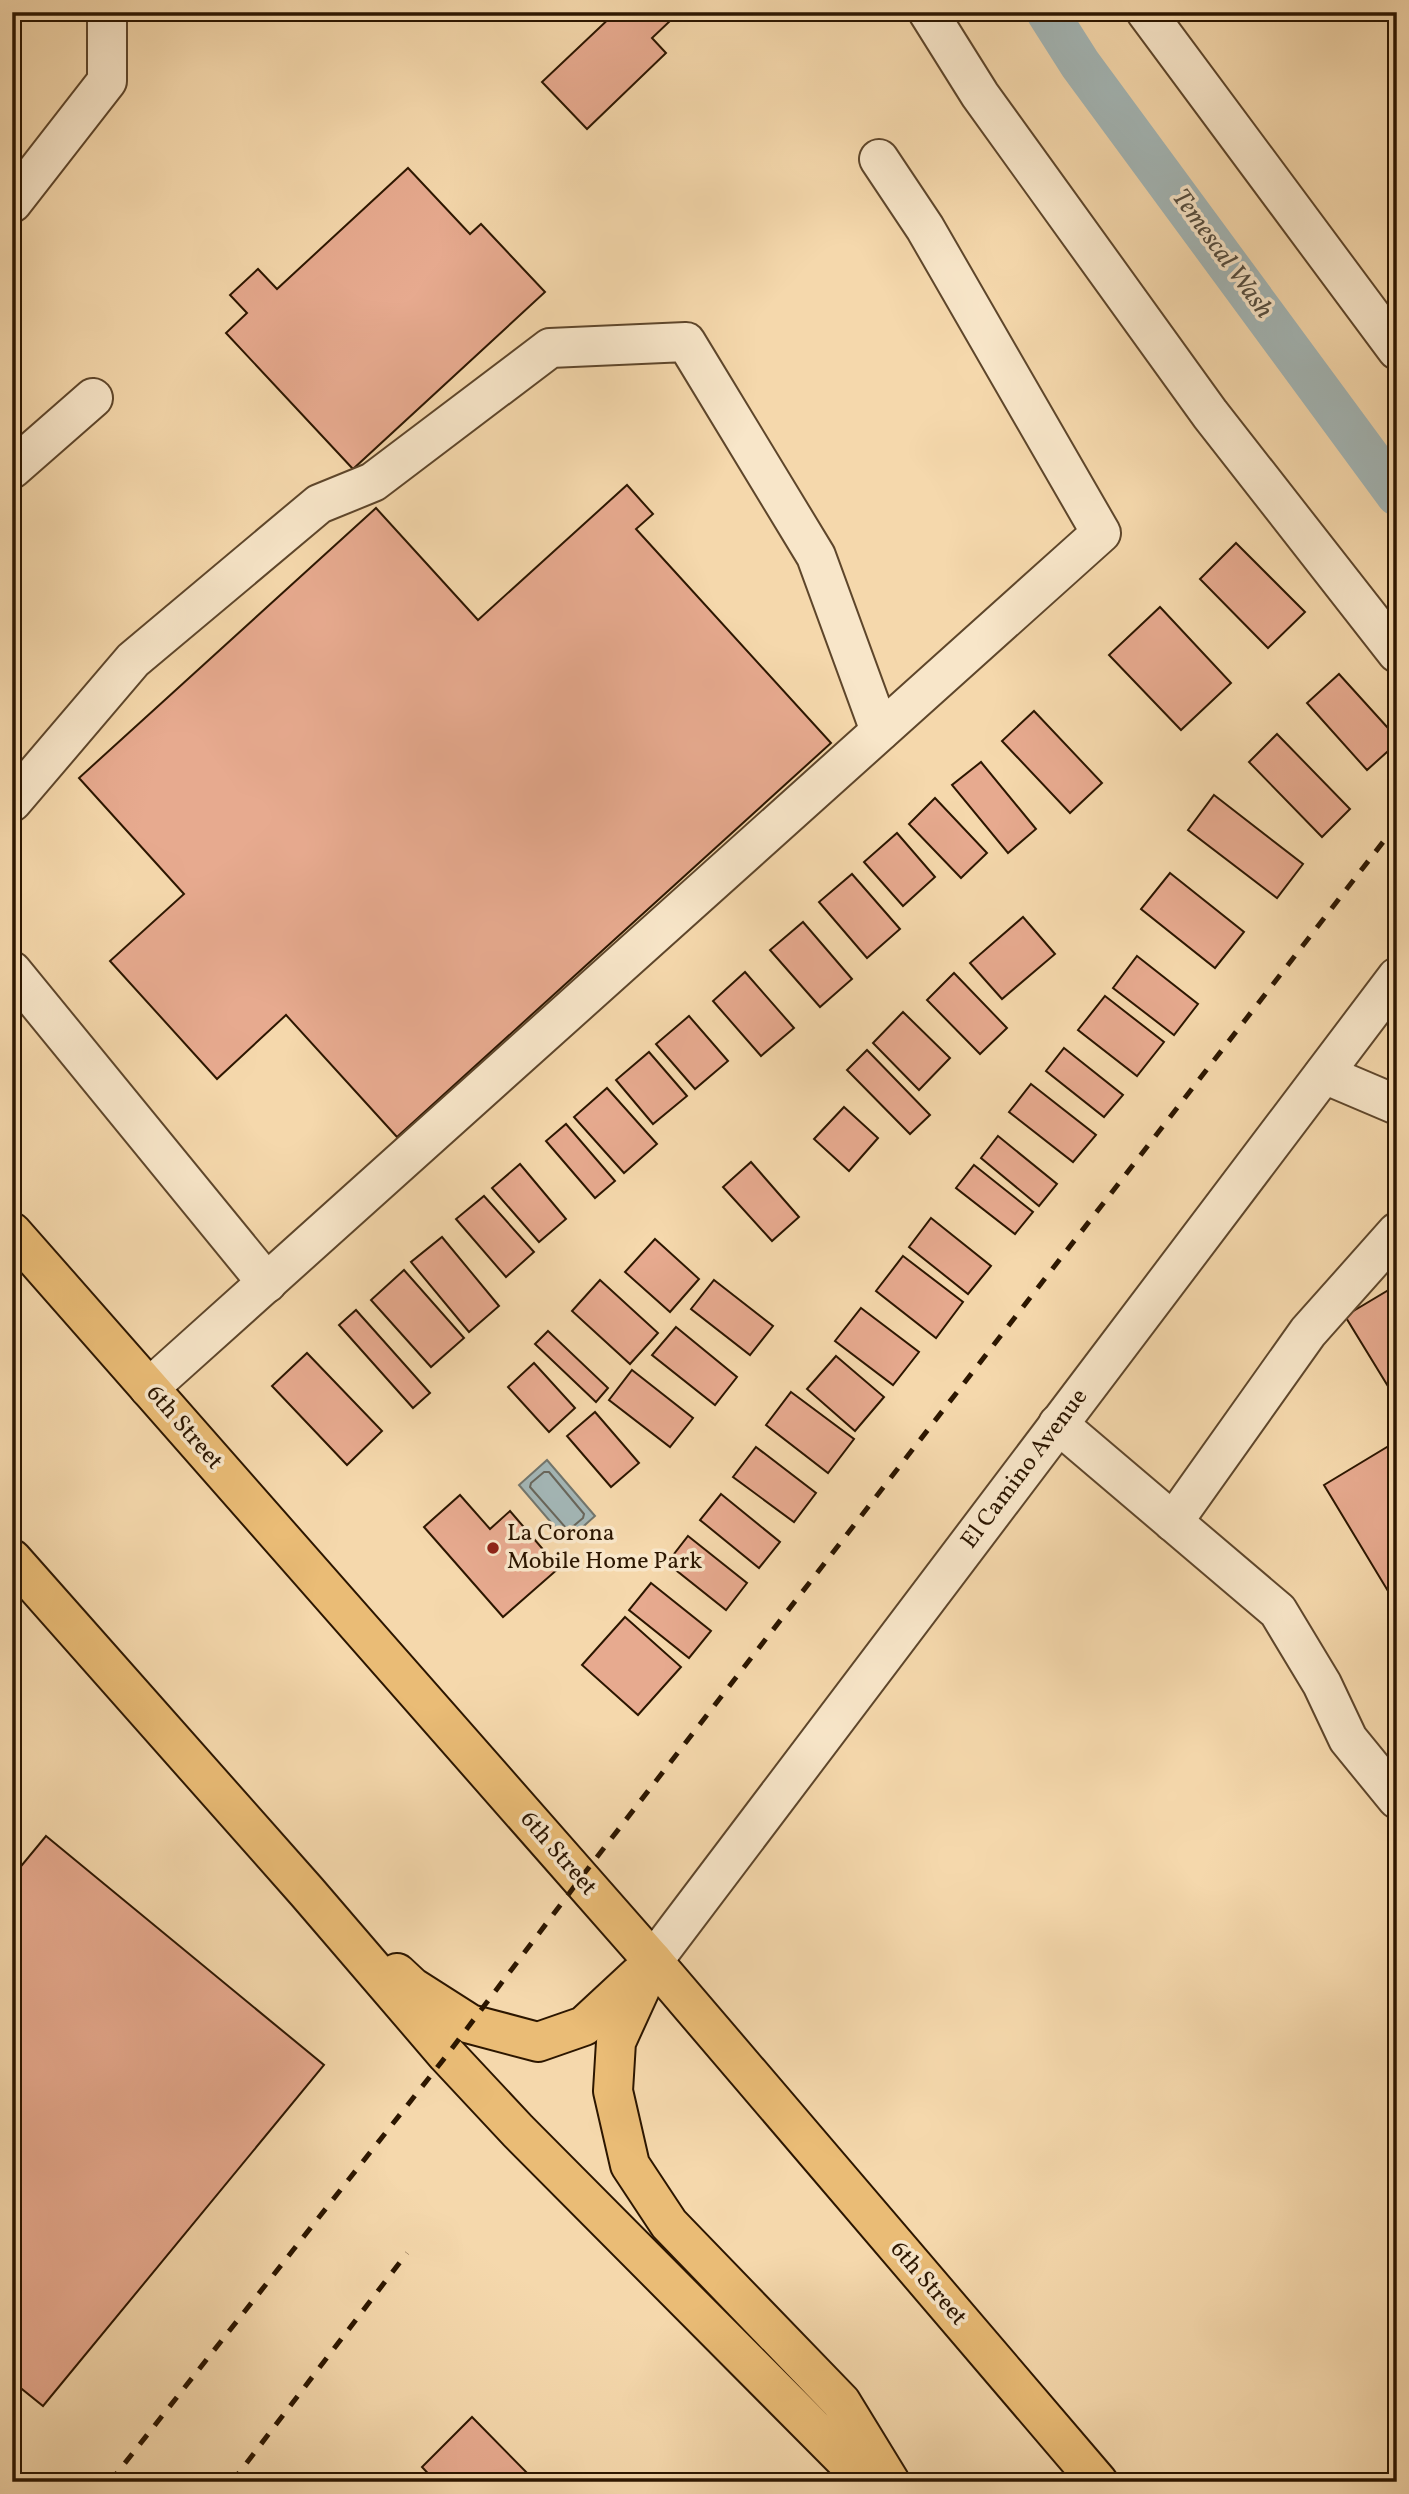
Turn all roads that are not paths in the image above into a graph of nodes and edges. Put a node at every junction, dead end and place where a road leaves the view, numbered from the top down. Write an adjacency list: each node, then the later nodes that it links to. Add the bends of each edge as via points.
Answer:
1 (107, 12): 5 (street, via 107,81)
2 (928, 12): 9 (street, via 980,95 1210,414)
3 (1146, 12): 6 (street)
4 (879, 159): 10 (street, via 925,228 1101,533)
5 (12, 203)
6 (1397, 350)
7 (93, 398): 8 (street)
8 (12, 469)
9 (1397, 653)
10 (880, 732): 11 (street, via 816,556 686,342 550,348 373,482 320,504 132,660); 18 (street)
11 (12, 802)
12 (12, 971): 18 (street)
13 (1392, 992): 14 (street, El Camino Avenue)
14 (1324, 1074): 15 (street); 20 (street, El Camino Avenue)
15 (1397, 1105)
16 (12, 1232): 19 (main road, 6th Street)
17 (1397, 1232): 21 (street, via 1308,1332)
18 (267, 1283): 19 (street)
19 (149, 1388): 25 (main road, 6th Street)
20 (1058, 1424): 21 (street); 25 (street, El Camino Avenue)
21 (1173, 1522): 23 (street, via 1278,1611 1322,1684 1348,1739)
22 (12, 1559): 24 (main road)
23 (1397, 1799)
24 (307, 1892): 25 (main road, via 412,1987 470,2024 538,2042 584,2026); 26 (main road, via 518,2131)
25 (653, 1961): 27 (main road, via 616,2042 613,2091 630,2165 669,2224 841,2402); 28 (main road, 6th Street)
26 (867, 2482)
27 (890, 2482)
28 (1098, 2482)

